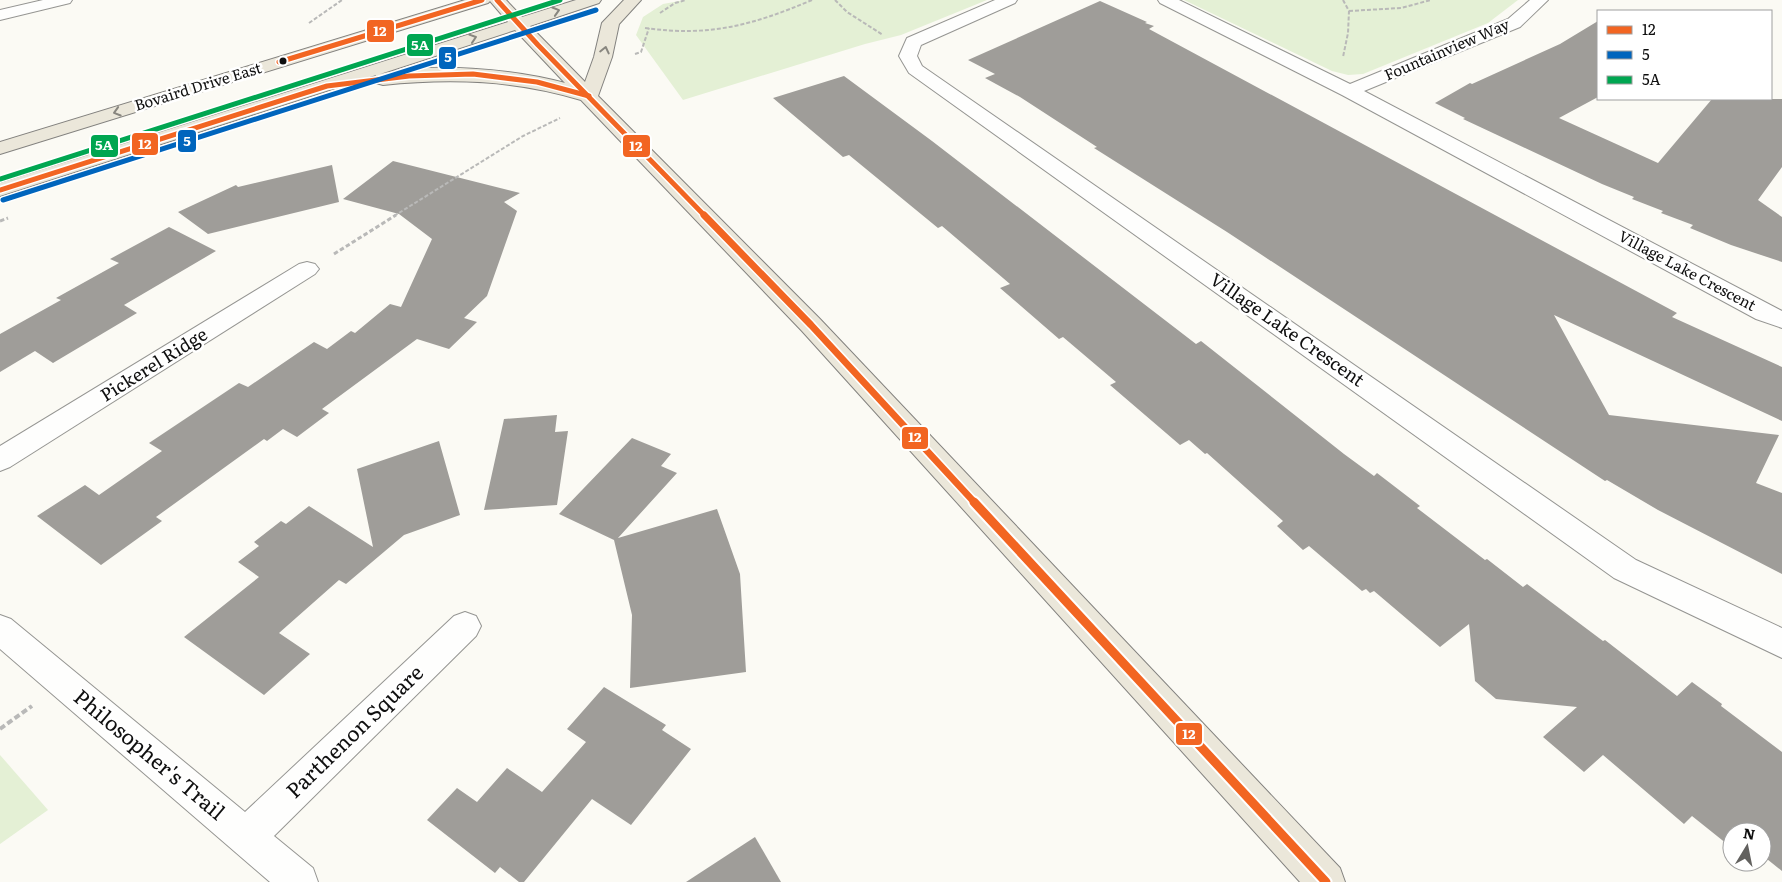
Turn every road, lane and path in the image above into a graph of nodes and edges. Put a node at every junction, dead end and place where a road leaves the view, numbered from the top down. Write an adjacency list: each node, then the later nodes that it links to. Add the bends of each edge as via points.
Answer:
1 (64, 0): 16 (street)
2 (482, 0): 22 (main road, Bovaird Drive East)
3 (497, 0): 19 (main road)
4 (593, 0): 19 (main road, one-way to 4)
5 (633, 0): 27 (main road, one-way to 5, via 611,23)
6 (686, 0): 17 (path)
7 (812, 0): 21 (path, via 761,21 733,28 702,31)
8 (835, 0): 23 (path, via 874,30)
9 (1008, 0): 23 (street, via 913,42)
10 (1166, 0): 26 (street, Village Lake Crescent)
11 (1343, 0): 15 (path)
12 (1431, 0): 15 (path, via 1422,4)
13 (1540, 0): 26 (street, Fountainview Way, via 1514,23)
14 (404, 7): 22 (main road)
15 (1349, 11): 26 (path, via 1341,63)
16 (0, 15)
17 (657, 15)
18 (653, 22): 21 (path)
19 (519, 23): 25 (main road, one-way to 19); 27 (main road)
20 (641, 27): 21 (path)
21 (648, 28): 24 (path, via 641,52)
22 (362, 37): 29 (main road, Bovaird Drive East, one-way to 29)
23 (911, 48): 36 (street, Village Lake Crescent, via 908,56 915,69 1625,569)
24 (635, 54)
25 (327, 86): 27 (main road, via 409,76 474,74 537,82); 30 (main road)
26 (1349, 91): 32 (street, Village Lake Crescent)
27 (589, 96): 39 (main road, via 811,325)
28 (523, 136): 31 (path)
29 (0, 148)
30 (0, 190)
31 (307, 269): 33 (street, Pickerel Ridge)
32 (1782, 320)
33 (0, 460)
34 (465, 626): 37 (street, Parthenon Square)
35 (0, 629): 37 (street, Philosopher's Trail)
36 (1782, 644)
37 (246, 838): 38 (street, Philosopher's Trail)
38 (299, 882)
39 (1326, 882)

